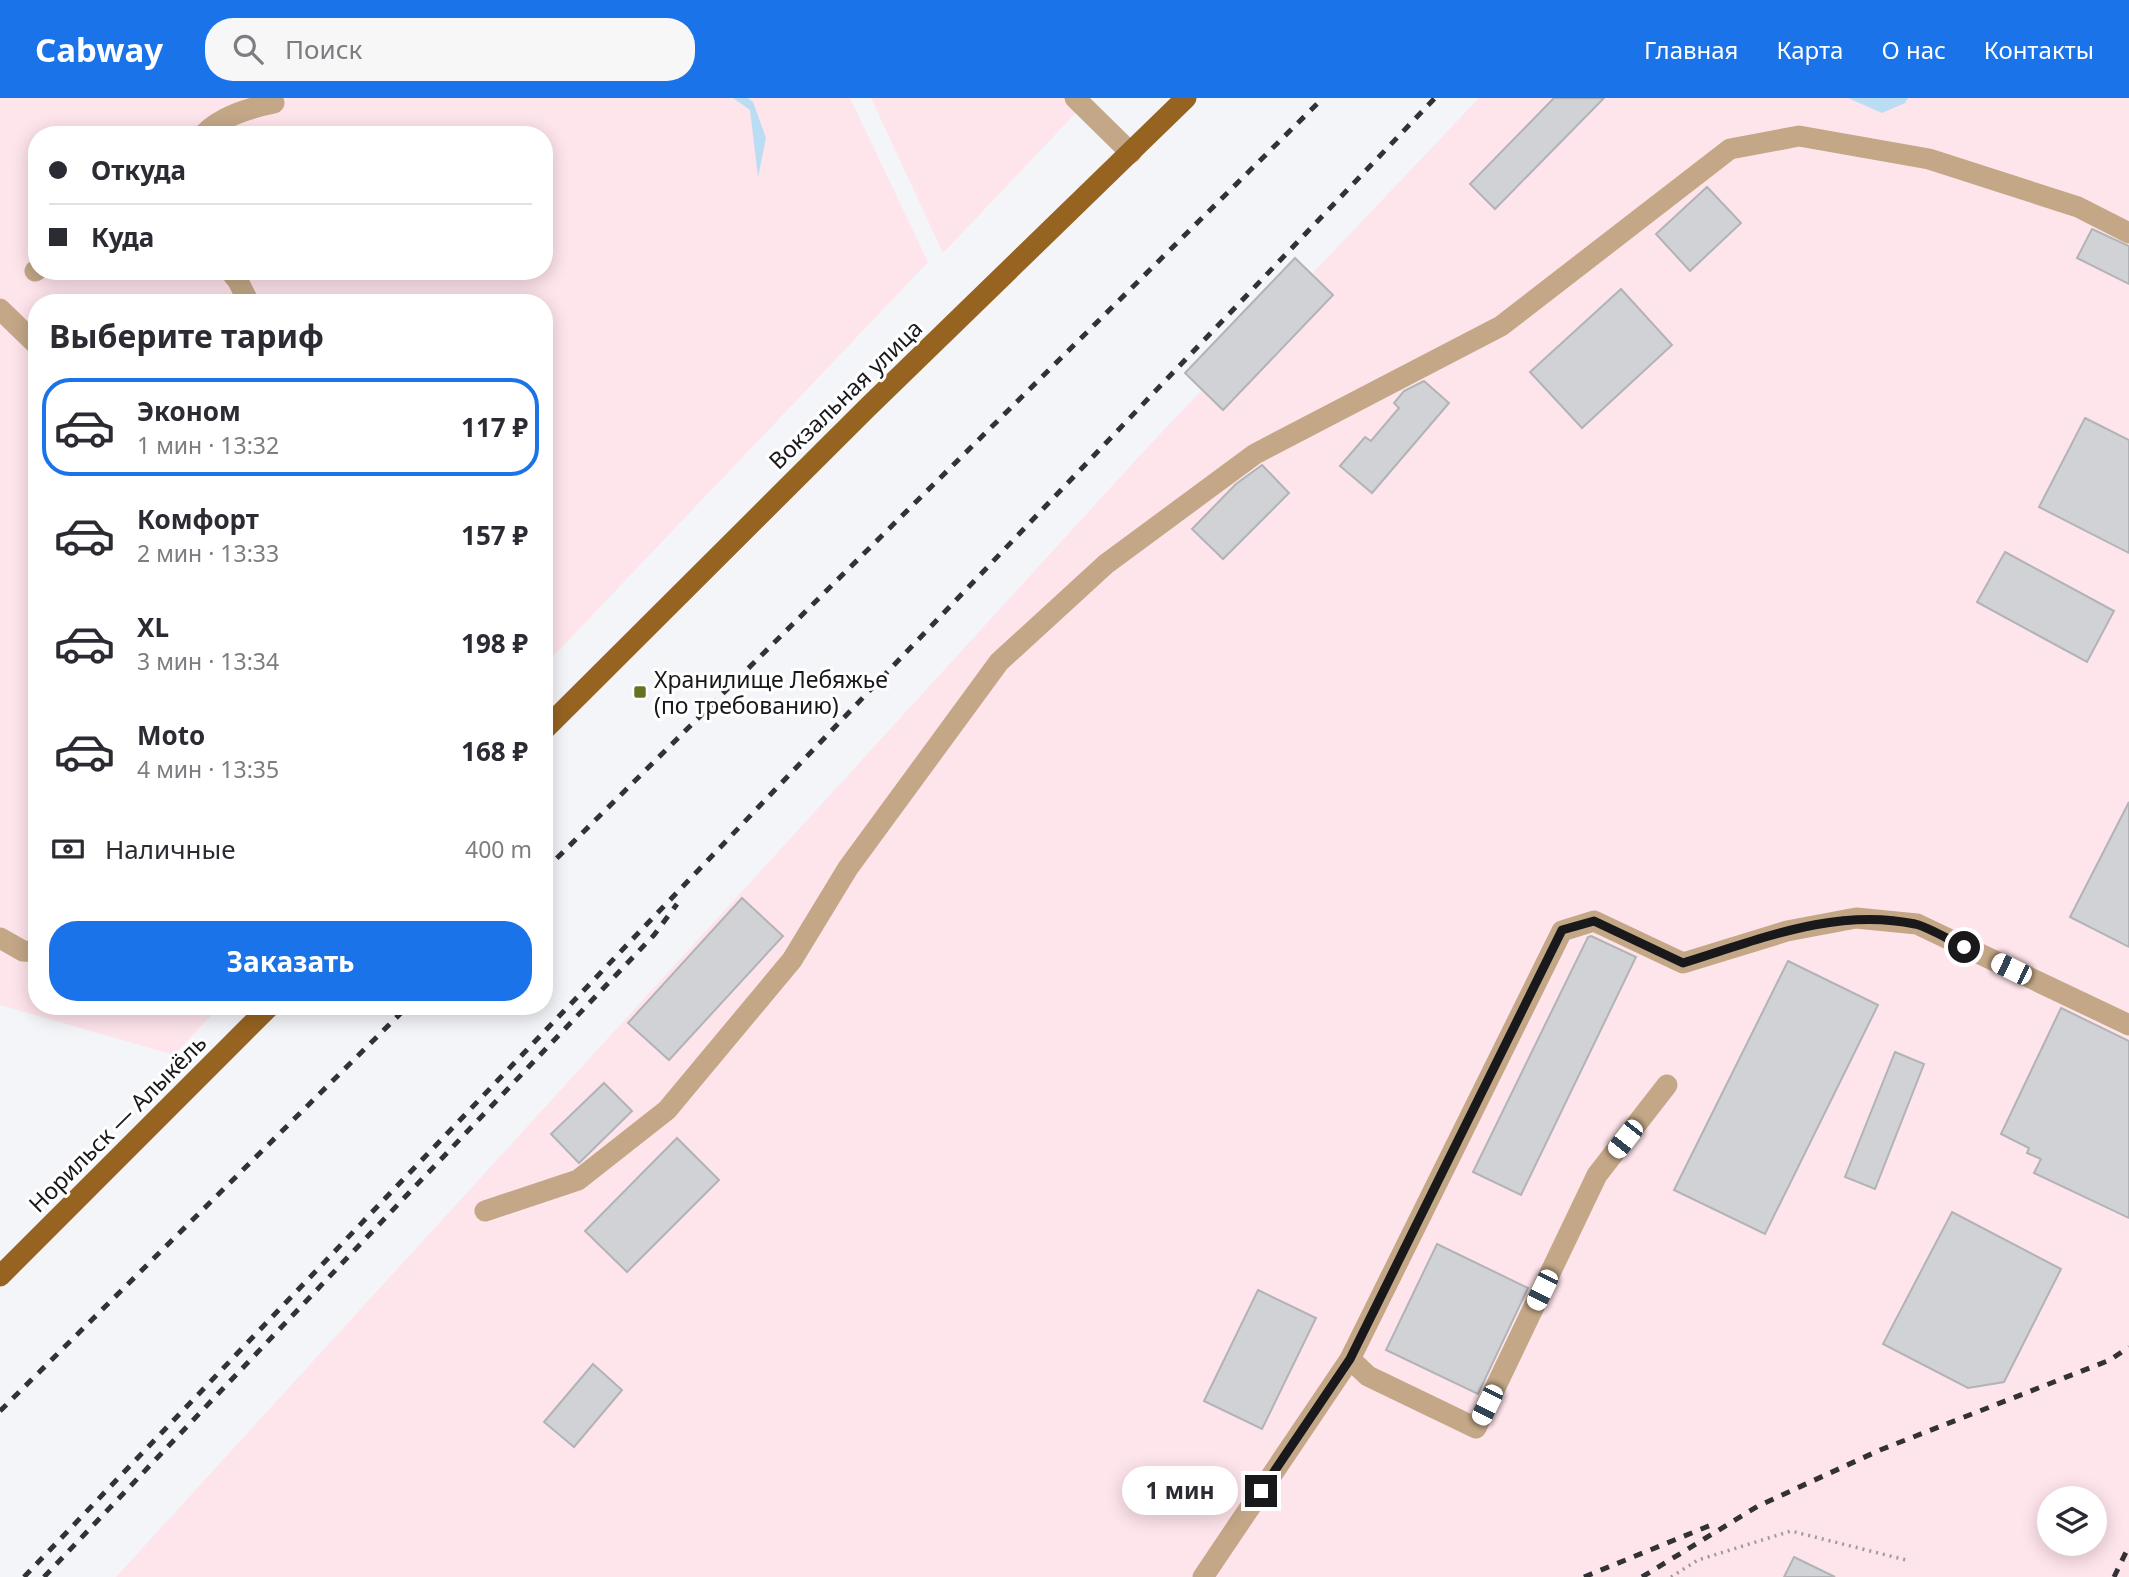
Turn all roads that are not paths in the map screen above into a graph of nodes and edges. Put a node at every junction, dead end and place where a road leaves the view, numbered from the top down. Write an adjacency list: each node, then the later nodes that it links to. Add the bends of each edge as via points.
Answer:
1 (1076, 98): 5 (lane)
2 (1186, 98): 5 (main road, Вокзальная улица)
3 (274, 103): 4 (lane, via 244,109)
4 (217, 126)
5 (1131, 153): 9 (main road, Вокзальная улица)
6 (2129, 233): 15 (lane, via 2078,207 1929,159 1799,136 1730,149 1502,326 1255,454 1106,565 999,662 848,868 792,960 667,1110 578,1180)
7 (0, 309): 8 (lane)
8 (28, 336)
9 (553, 721)
10 (0, 938): 11 (lane)
11 (28, 952)
12 (261, 1015): 16 (main road, Норильск — Алыкёль)
13 (2129, 1026): 17 (lane, via 1917,924 1856,918 1787,931 1683,963 1594,921 1562,930)
14 (1667, 1085): 17 (lane, via 1597,1175 1476,1428 1368,1377)
15 (485, 1212)
16 (0, 1276)
17 (1350, 1359): 18 (lane)
18 (1203, 1577)

